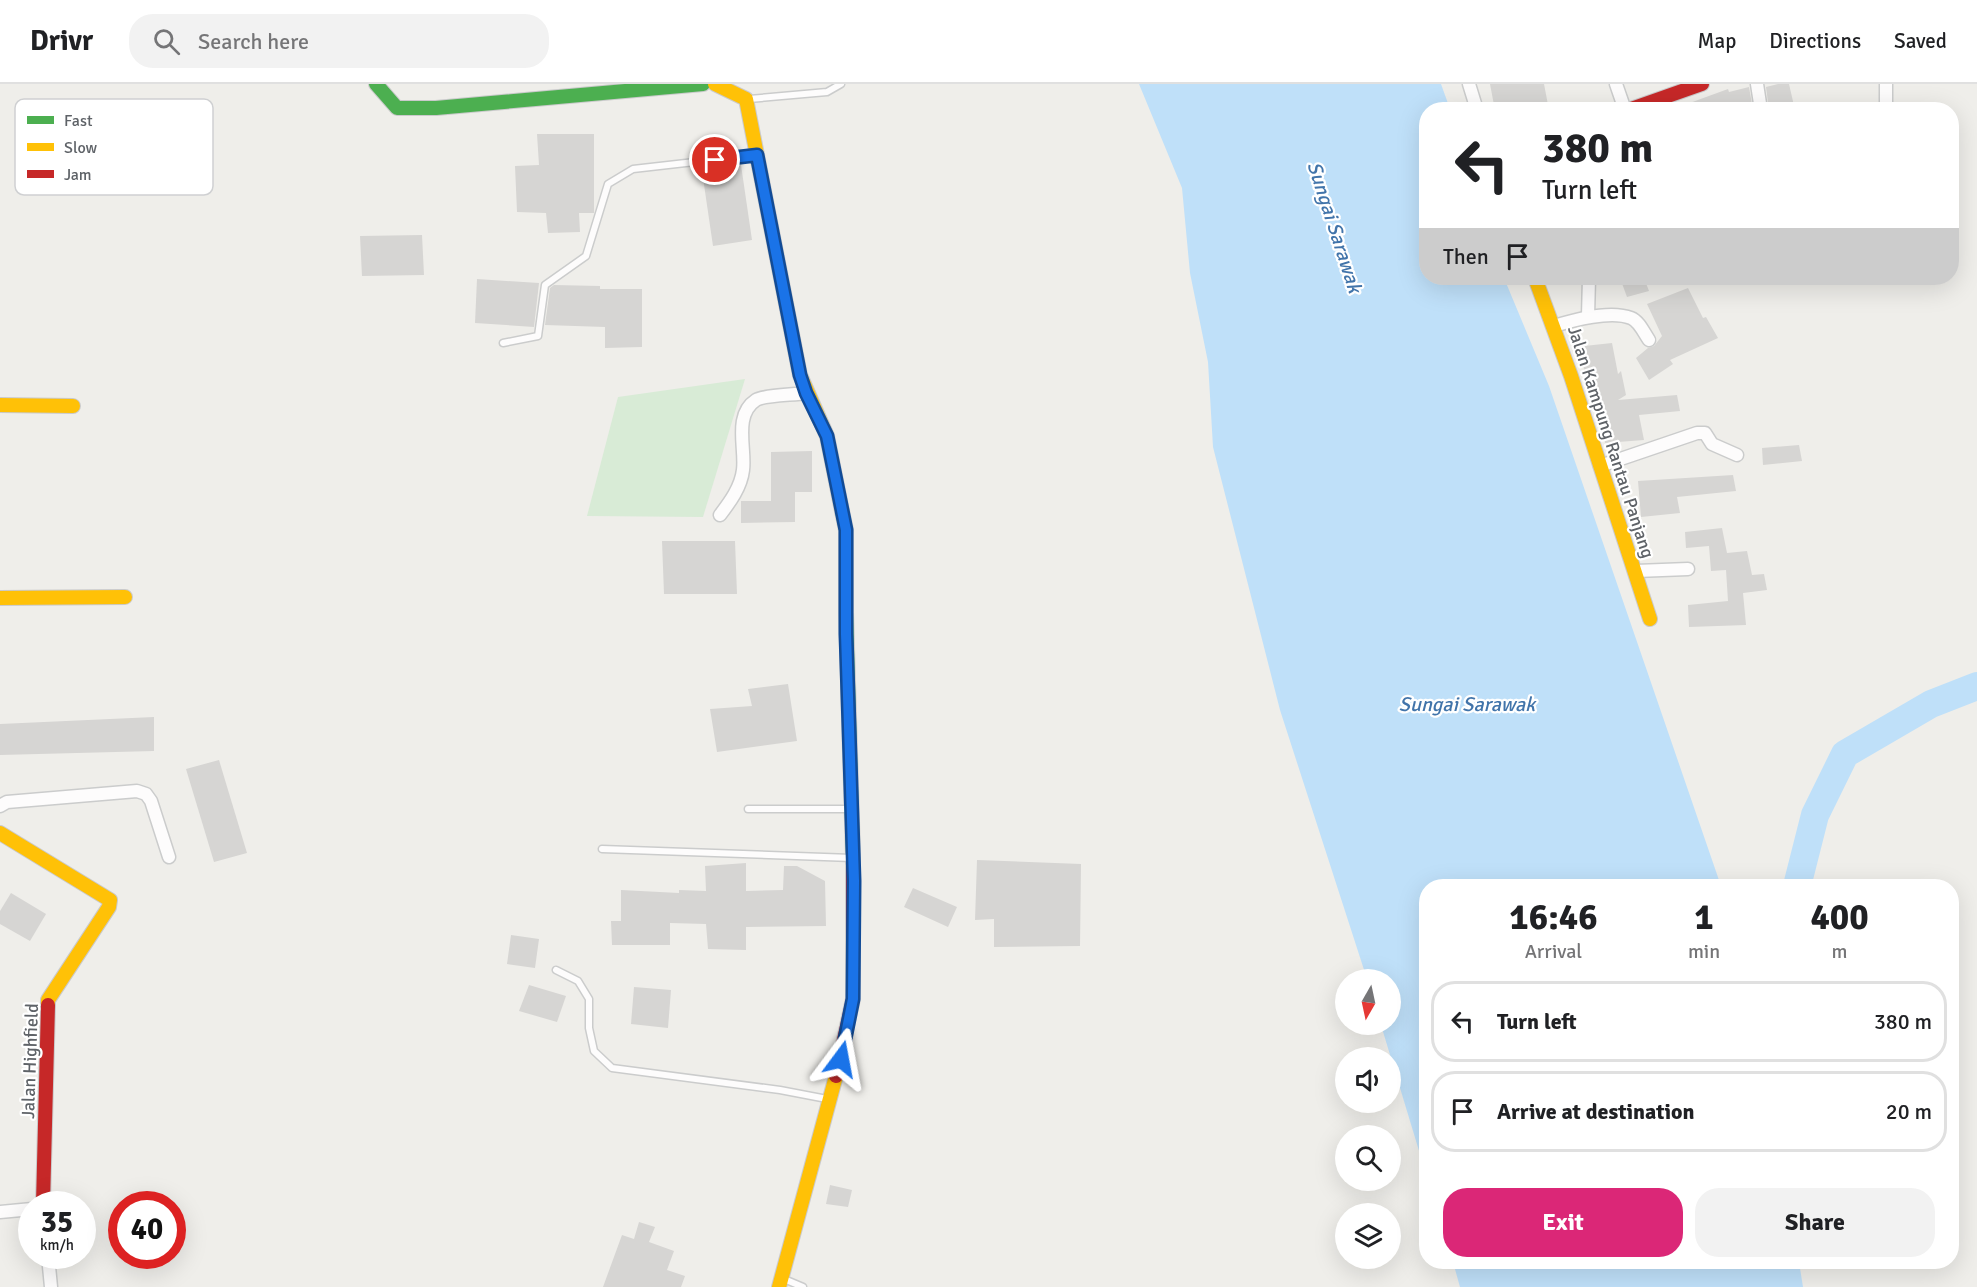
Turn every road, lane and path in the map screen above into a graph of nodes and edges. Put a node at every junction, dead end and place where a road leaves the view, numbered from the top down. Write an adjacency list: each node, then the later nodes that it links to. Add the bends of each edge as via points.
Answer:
1 (376, 84): 2 (street, via 397,108 436,108)
2 (703, 84)
3 (716, 84): 10 (street)
4 (841, 84): 10 (lane, via 827,92)
5 (1470, 84): 11 (street)
6 (1616, 84): 12 (street)
7 (1702, 84): 13 (street)
8 (1757, 84): 14 (street)
9 (1886, 84): 15 (street)
10 (746, 99): 16 (street)
11 (1475, 102)
12 (1623, 102)
13 (1649, 102)
14 (1760, 102)
15 (1886, 102)
16 (757, 155): 22 (lane, via 633,169 608,184 586,256 545,285 538,336); 23 (street)
17 (1538, 285): 20 (street, Jalan Kampung Rantau Panjang)
18 (1589, 285): 19 (street)
19 (1588, 316): 20 (street); 21 (street, via 1632,318)
20 (1554, 326): 27 (street, Jalan Kampung Rantau Panjang)
21 (1649, 340)
22 (503, 344)
23 (806, 393): 28 (street, via 757,399 748,408 742,425 743,471 731,501); 36 (street, via 827,436 846,530)
24 (0, 405): 25 (street)
25 (73, 406)
26 (1737, 455): 27 (street, via 1697,433)
27 (1600, 466): 30 (street, Jalan Kampung Rantau Panjang)
28 (720, 515)
29 (1688, 569): 30 (street)
30 (1636, 572): 33 (street, Jalan Kampung Rantau Panjang)
31 (125, 597): 32 (street)
32 (0, 598)
33 (1650, 619)
34 (0, 806): 39 (street, via 7,802 137,791 152,801)
35 (748, 809): 36 (lane)
36 (850, 809): 40 (street)
37 (0, 834): 43 (street, Jalan Highfield, via 110,900 48,1000)
38 (602, 849): 40 (lane)
39 (169, 857)
40 (852, 858): 42 (street, via 853,999)
41 (556, 970): 42 (lane, via 578,981 589,999 594,1051 612,1068)
42 (830, 1100): 47 (street)
43 (43, 1191)
44 (18, 1210): 45 (street)
45 (0, 1212)
46 (49, 1269): 48 (street)
47 (781, 1283): 49 (lane)
48 (51, 1287)
49 (803, 1287)

